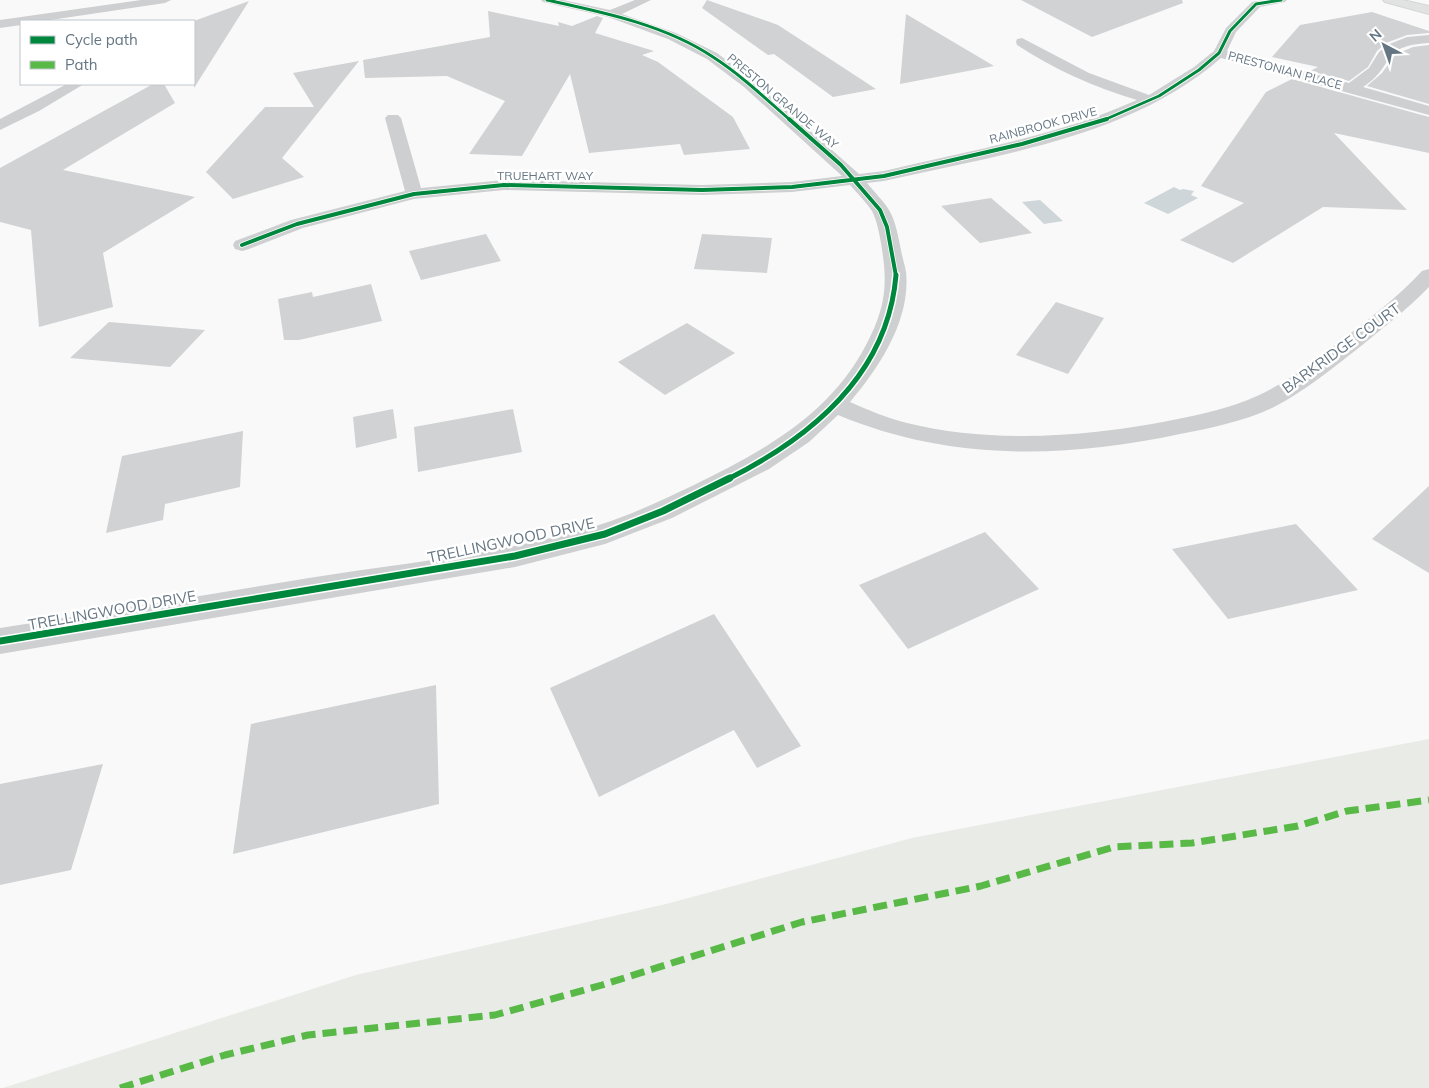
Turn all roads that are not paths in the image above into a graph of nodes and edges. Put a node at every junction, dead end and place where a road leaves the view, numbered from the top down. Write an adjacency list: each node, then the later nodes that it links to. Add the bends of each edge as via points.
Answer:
1 (165, 0): 8 (street)
2 (547, 0): 10 (street, PRESTON GRANDE WAY)
3 (645, 0): 10 (street)
4 (1238, 0): 7 (street)
5 (1281, 0): 7 (street)
6 (1389, 0): 9 (main road)
7 (1254, 2): 17 (street, RAINBROOK DRIVE, via 1230,31)
8 (139, 4): 11 (street); 12 (street)
9 (1429, 10)
10 (612, 14): 24 (street, PRESTON GRANDE WAY, via 672,36 728,67 842,165)
11 (135, 19)
12 (28, 20)
13 (20, 21): 14 (street)
14 (0, 24)
15 (1429, 39): 19 (street, PRESTONIAN PLACE, via 1407,41 1387,50 1366,80)
16 (1022, 42): 20 (street, via 1077,74)
17 (1219, 53): 19 (street, PRESTONIAN PLACE); 20 (street, RAINBROOK DRIVE, via 1199,70)
18 (75, 85): 23 (street)
19 (1352, 88): 21 (street, PRESTONIAN PLACE)
20 (1150, 100): 24 (street, RAINBROOK DRIVE, via 1068,132)
21 (1429, 112)
22 (393, 118): 25 (street)
23 (0, 125)
24 (856, 181): 25 (street, TRUEHART WAY, via 747,190 504,185); 28 (street, TRELLINGWOOD DRIVE, via 880,210 887,227 896,273 894,300 874,353)
25 (414, 194): 26 (street, TRUEHART WAY, via 297,224)
26 (242, 245)
27 (1429, 275): 28 (street, BARKRIDGE COURT, via 1412,295 1347,346 1273,397 1227,416 1164,430 1096,440 1028,443 964,440 897,429)
28 (835, 405): 29 (street, TRELLINGWOOD DRIVE, via 800,436 760,463 663,511 605,534 515,556)
29 (0, 641)

